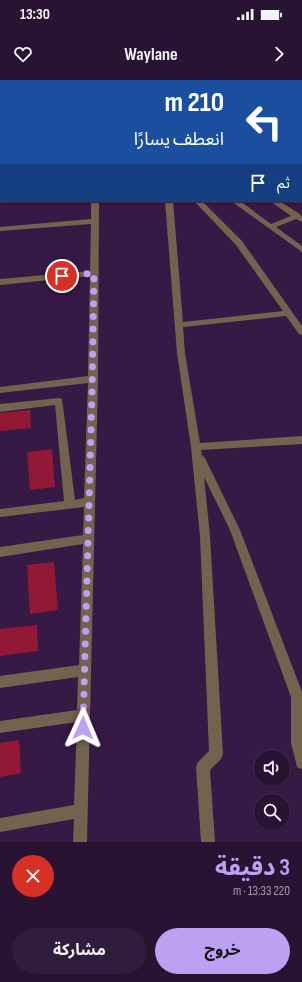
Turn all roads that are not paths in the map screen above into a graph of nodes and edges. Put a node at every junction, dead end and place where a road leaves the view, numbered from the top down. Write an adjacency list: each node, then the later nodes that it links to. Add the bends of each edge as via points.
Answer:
1 (95, 202): 7 (street)
2 (169, 202): 14 (street)
3 (199, 202): 13 (street, via 239,243)
4 (236, 202): 8 (street)
5 (275, 202): 6 (street)
6 (299, 218): 8 (street)
7 (94, 221): 9 (street); 11 (street)
8 (272, 226): 10 (street)
9 (0, 229)
10 (302, 250)
11 (94, 273): 12 (street); 16 (street)
12 (0, 282)
13 (290, 314): 14 (street); 15 (street)
14 (179, 325): 20 (street)
15 (302, 332)
16 (93, 379): 17 (street); 21 (street)
17 (0, 390)
18 (0, 408): 22 (street, via 59,401)
19 (302, 440): 20 (street)
20 (196, 450): 28 (street, via 235,530); 35 (street, via 205,536 216,754 203,767)
21 (90, 502): 22 (street); 24 (street)
22 (70, 505): 23 (street)
23 (0, 513)
24 (88, 540): 25 (street); 26 (street)
25 (0, 552)
26 (84, 670): 27 (street); 29 (street)
27 (0, 682)
28 (300, 698): 31 (street, via 298,743)
29 (83, 715): 30 (street); 32 (street)
30 (0, 727)
31 (302, 762)
32 (80, 811): 33 (street); 34 (street)
33 (0, 825)
34 (80, 842)
35 (208, 842)

